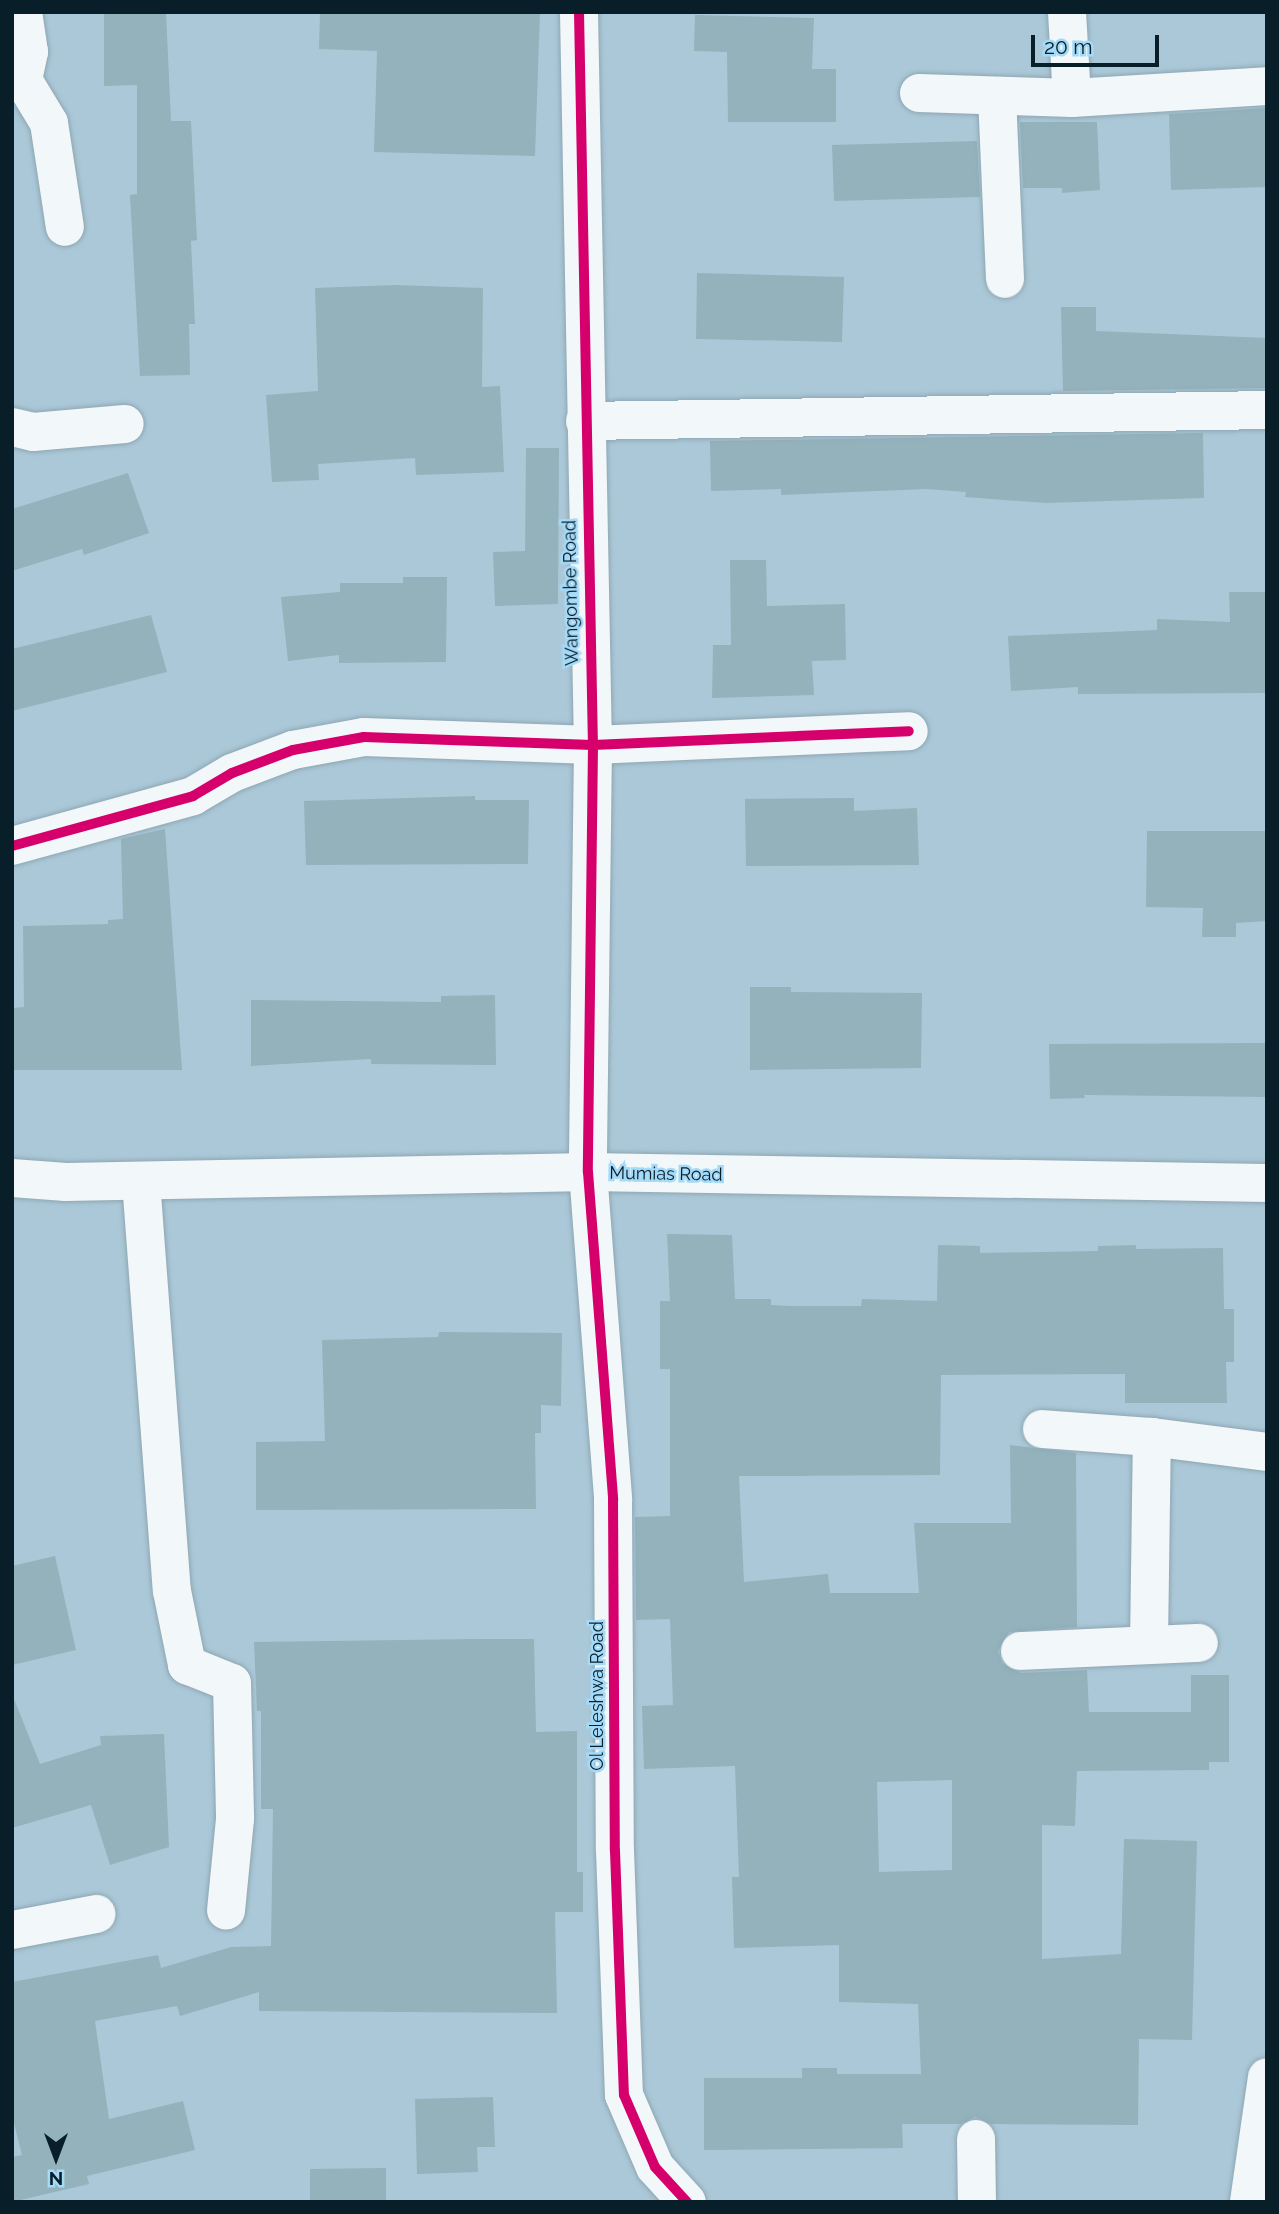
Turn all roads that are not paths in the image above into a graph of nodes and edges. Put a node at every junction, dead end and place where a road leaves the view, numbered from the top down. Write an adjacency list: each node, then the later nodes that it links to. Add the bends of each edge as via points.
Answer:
1 (23, 12): 4 (street, via 29,52)
2 (579, 12): 12 (street, Wangombe Road)
3 (1067, 12): 8 (street)
4 (18, 80): 9 (street, via 49,123)
5 (1267, 86): 8 (street)
6 (919, 93): 7 (street)
7 (997, 96): 8 (street); 10 (street)
8 (1072, 98)
9 (65, 227)
10 (1005, 279)
11 (1267, 410): 12 (street)
12 (585, 421): 16 (street, Wangombe Road)
13 (125, 424): 14 (street, via 33,432)
14 (12, 427)
15 (909, 731): 16 (street)
16 (593, 745): 17 (street, via 364,737 293,750 232,773 193,796); 18 (street, Wangombe Road)
17 (12, 846)
18 (587, 1172): 20 (street, Mumias Road); 22 (street, Mumias Road); 35 (street, Ol Leleshwa Road, via 613,1500 615,1851 624,2095 655,2167)
19 (12, 1178): 21 (street, Mumias Road)
20 (141, 1181): 21 (street, Mumias Road); 30 (street, via 172,1591 187,1665 232,1683 235,1819)
21 (66, 1182): 23 (street, Mumias Road)
22 (1267, 1183)
23 (12, 1207)
24 (1042, 1429): 25 (street)
25 (1152, 1437): 26 (street); 28 (street)
26 (1267, 1452)
27 (1199, 1643): 28 (street)
28 (1149, 1644): 29 (street)
29 (1020, 1651)
30 (226, 1911)
31 (96, 1914): 32 (street)
32 (12, 1930)
33 (1267, 2077): 37 (street)
34 (976, 2139): 36 (street)
35 (687, 2202)
36 (977, 2202)
37 (1249, 2202)

